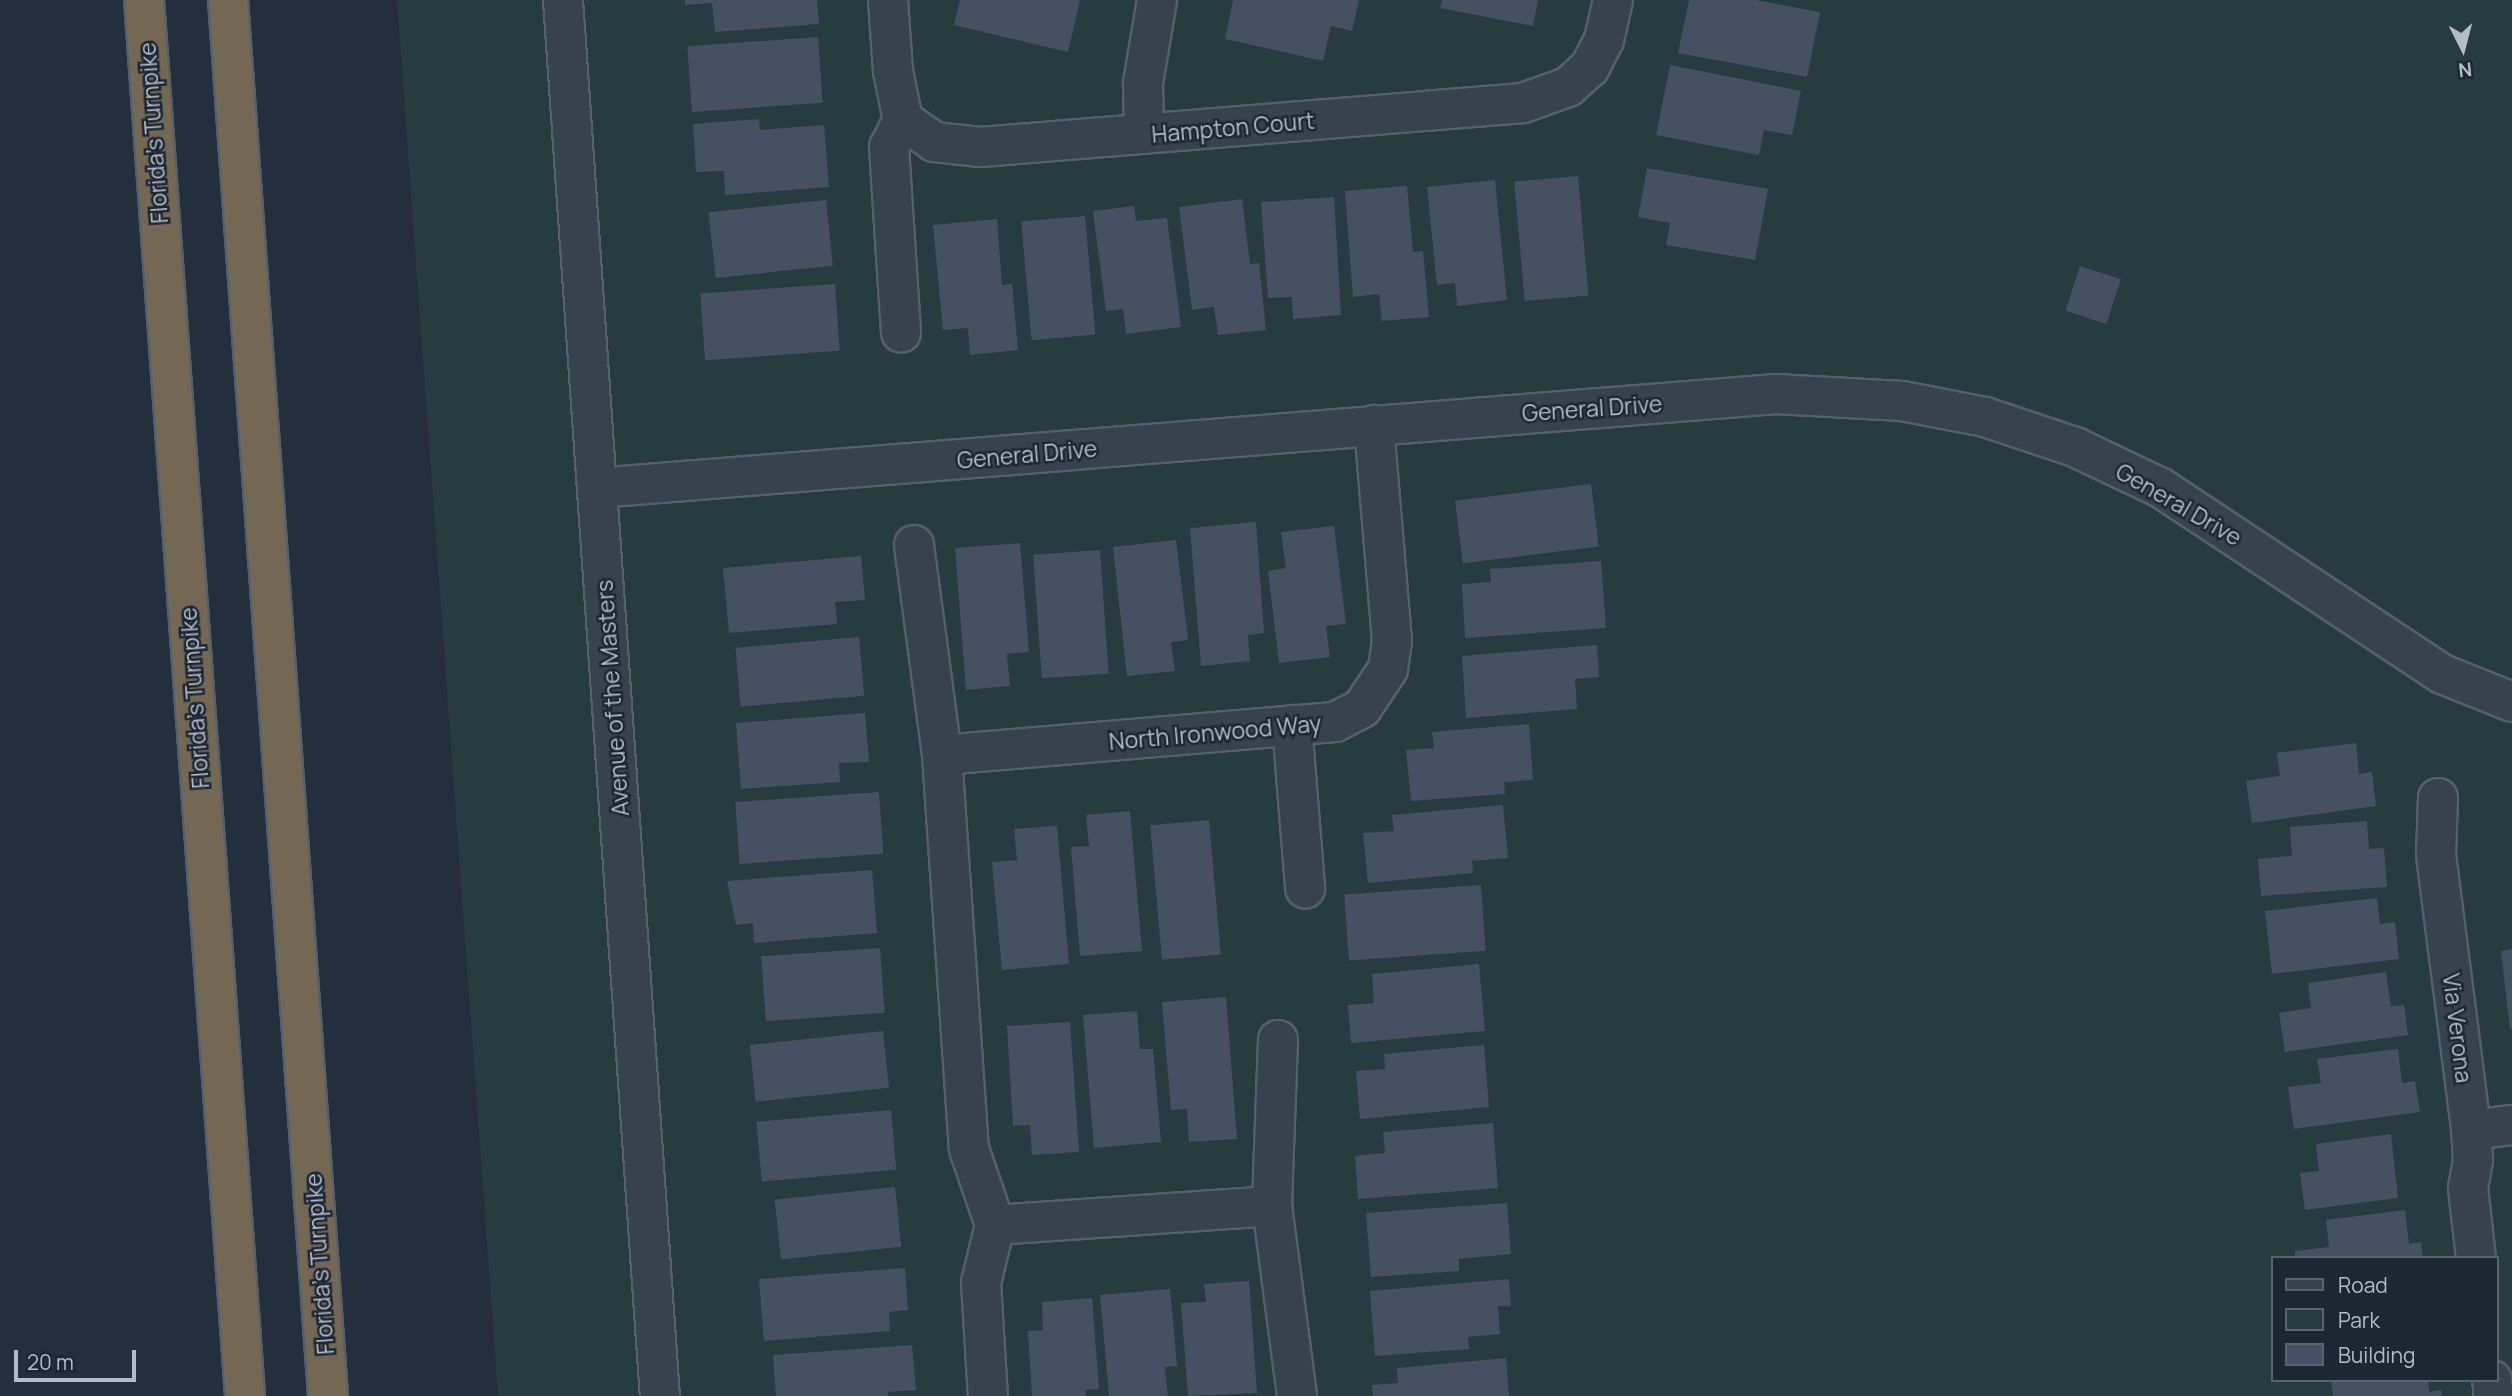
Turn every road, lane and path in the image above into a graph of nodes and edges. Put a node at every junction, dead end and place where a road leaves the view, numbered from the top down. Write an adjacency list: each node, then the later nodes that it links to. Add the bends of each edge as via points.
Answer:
1 (144, 0): 24 (highway, Florida's Turnpike)
2 (228, 0): 25 (highway, Florida's Turnpike)
3 (563, 0): 11 (street, Avenue of the Masters)
4 (888, 0): 7 (street, via 893,71)
5 (1157, 0): 8 (street, via 1143,83)
6 (1613, 0): 8 (street, Hampton Court, via 1590,67 1568,87 1523,103)
7 (903, 120): 8 (street, Hampton Court, via 934,142 981,147); 9 (street, via 889,147)
8 (1144, 134)
9 (901, 333)
10 (1374, 425): 11 (street, General Drive); 13 (street, General Drive, via 1776,394 1902,401 1985,417 2075,447 2161,488 2442,674); 14 (street, North Ironwood Way, via 1392,641 1388,669 1362,708 1335,722)
11 (597, 488): 26 (street, Avenue of the Masters)
12 (914, 545): 15 (street)
13 (2512, 702)
14 (1292, 725): 15 (street, North Ironwood Way); 17 (street)
15 (942, 755): 22 (street, via 969,1150)
16 (2438, 798): 20 (street, Via Verona, via 2436,855)
17 (1305, 888)
18 (1278, 1040): 21 (street)
19 (2512, 1125): 20 (street)
20 (2471, 1130): 23 (street, Via Verona, via 2473,1160 2468,1188)
21 (1272, 1206): 22 (street); 28 (street)
22 (995, 1225): 27 (street, via 981,1283)
23 (2476, 1256)
24 (245, 1396)
25 (328, 1396)
26 (660, 1396)
27 (988, 1396)
28 (1297, 1396)

